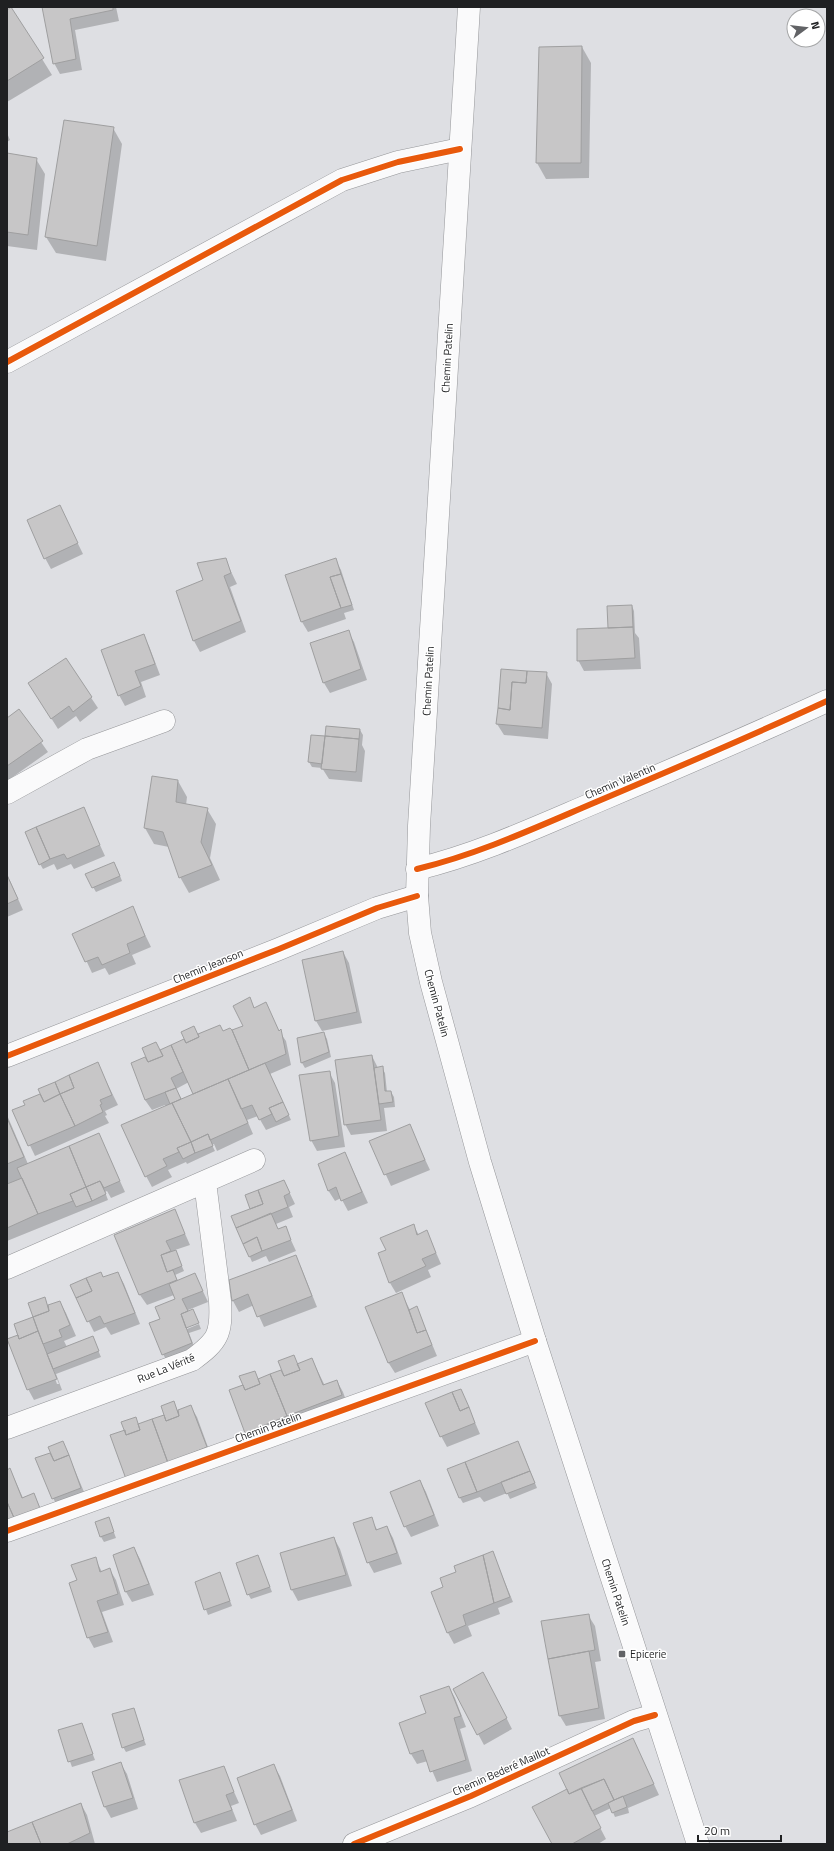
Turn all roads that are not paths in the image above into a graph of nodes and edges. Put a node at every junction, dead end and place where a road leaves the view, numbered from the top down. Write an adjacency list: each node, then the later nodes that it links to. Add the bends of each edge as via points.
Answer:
1 (469, 7): 2 (street, Chemin Patelin)
2 (460, 149): 3 (street, via 398,162 342,180); 7 (street, Chemin Patelin)
3 (7, 362)
4 (827, 701): 7 (street, Chemin Valentin, via 738,742 542,825 454,860)
5 (164, 721): 6 (street, via 87,749)
6 (7, 793)
7 (417, 869): 8 (street, Chemin Patelin)
8 (417, 896): 9 (street, Chemin Jeanson, via 377,908); 13 (street, Chemin Patelin, via 420,933 430,982 480,1162)
9 (7, 1056)
10 (254, 1160): 11 (street)
11 (205, 1182): 12 (street); 14 (street, Rue La Vérité, via 220,1301 221,1320 217,1337 207,1349 192,1360)
12 (7, 1268)
13 (535, 1341): 15 (street, Chemin Patelin); 16 (street, Chemin Patelin)
14 (7, 1428)
15 (7, 1531)
16 (655, 1715): 17 (street, Chemin Bederé Maillot, via 634,1721 471,1796); 18 (street, Chemin Patelin)
17 (354, 1844)
18 (698, 1844)

